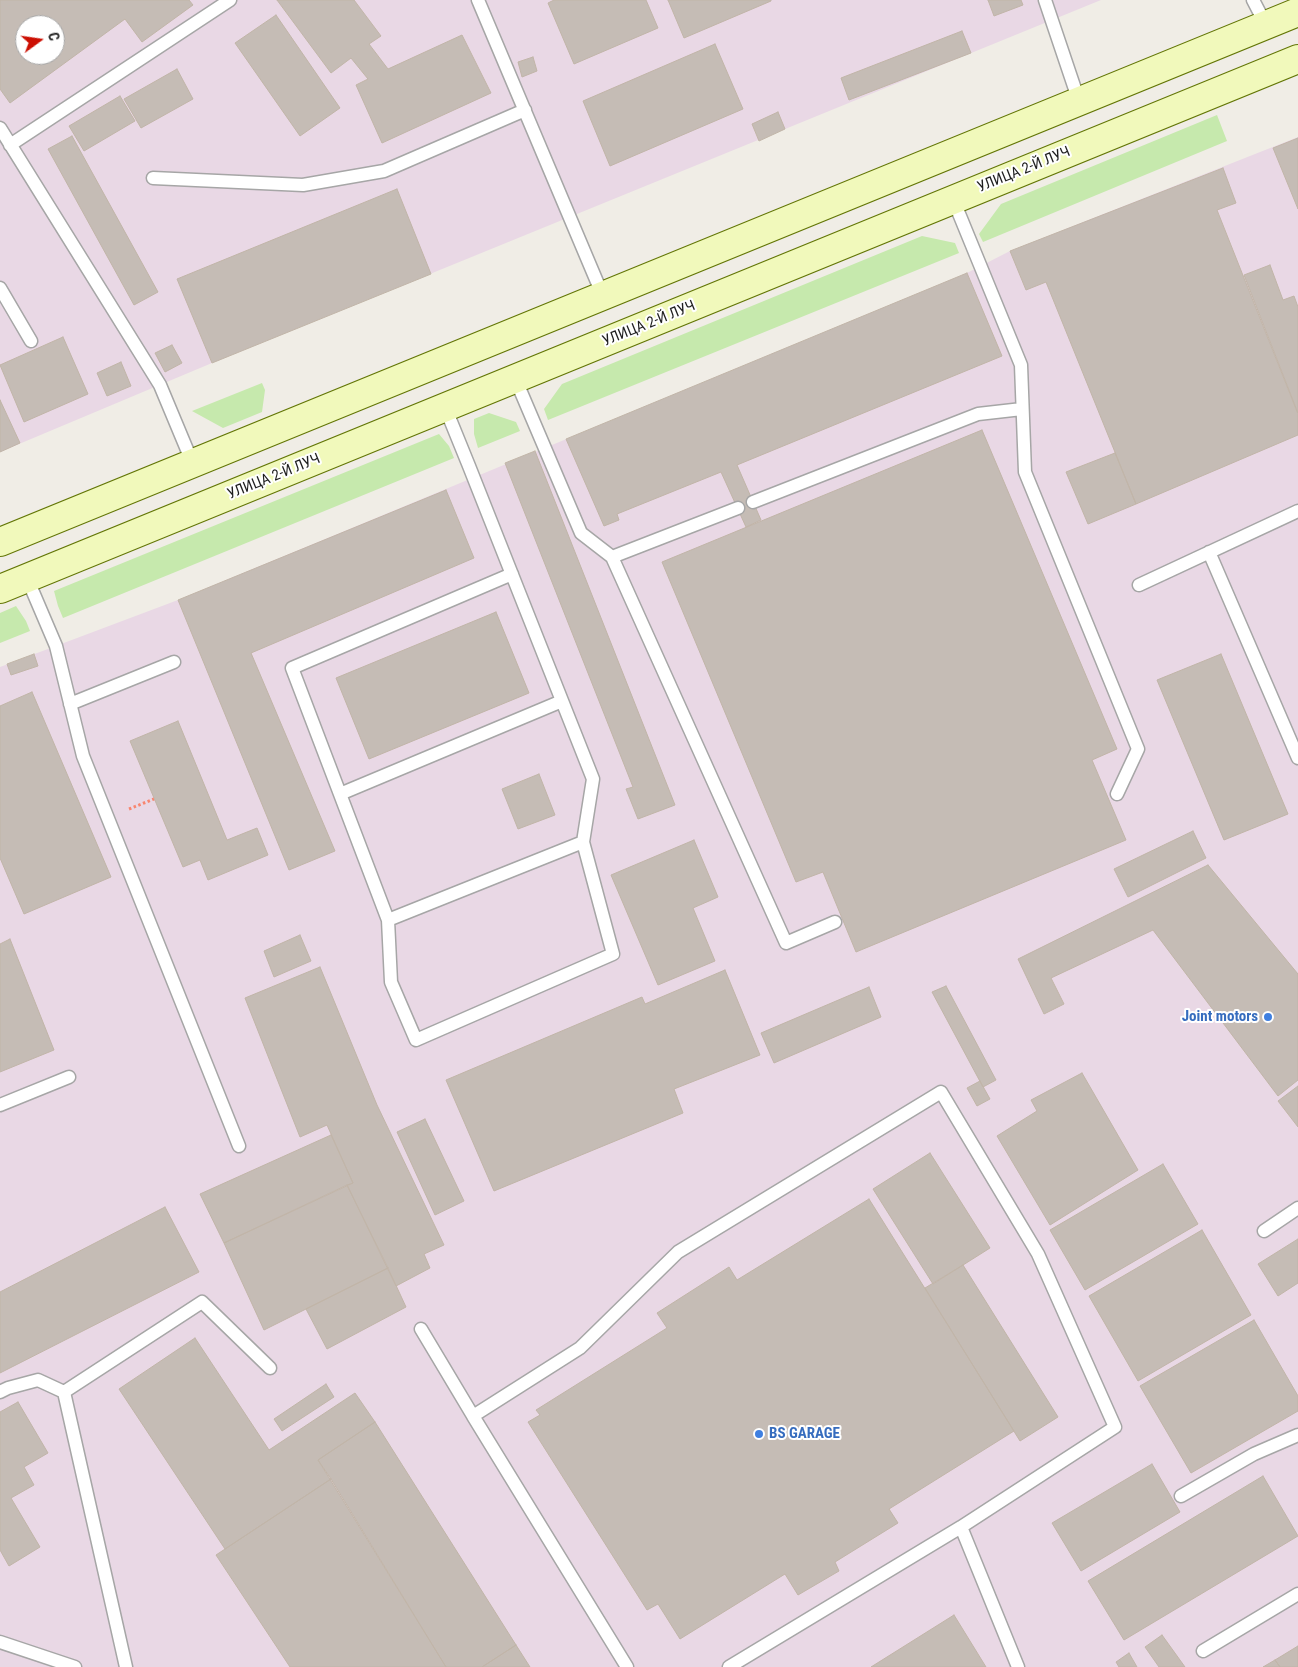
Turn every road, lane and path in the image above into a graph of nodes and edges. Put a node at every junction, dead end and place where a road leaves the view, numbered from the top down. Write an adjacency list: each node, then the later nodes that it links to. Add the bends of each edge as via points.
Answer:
1 (230, 0): 11 (lane)
2 (478, 0): 9 (lane)
3 (1045, 0): 8 (lane)
4 (1253, 0): 6 (lane)
5 (1298, 12): 6 (main road)
6 (1266, 25): 8 (main road)
7 (1298, 59): 13 (main road, УЛИЦА 2-Й ЛУЧ)
8 (1079, 101): 15 (main road)
9 (525, 110): 12 (lane, via 384,171 303,185); 15 (lane)
10 (0, 128): 11 (lane)
11 (10, 145): 20 (lane, via 160,385)
12 (153, 178)
13 (953, 199): 17 (main road, УЛИЦА 2-Й ЛУЧ); 19 (lane, via 1021,365)
14 (0, 288): 16 (lane)
15 (603, 296): 20 (main road)
16 (31, 341)
17 (515, 378): 18 (main road, УЛИЦА 2-Й ЛУЧ); 26 (lane, via 581,533)
18 (445, 407): 27 (lane); 28 (main road, УЛИЦА 2-Й ЛУЧ)
19 (1022, 409): 21 (lane, via 978,414); 36 (lane, via 1025,472 1138,749)
20 (193, 464): 24 (main road)
21 (753, 502)
22 (738, 508): 26 (lane)
23 (1298, 511): 25 (lane)
24 (0, 542)
25 (1209, 552): 29 (lane); 34 (lane)
26 (612, 557): 39 (lane, via 786,943)
27 (512, 574): 32 (lane); 35 (lane, via 292,668)
28 (27, 578): 30 (main road, УЛИЦА 2-Й ЛУЧ); 33 (lane, via 56,646)
29 (1139, 585)
30 (0, 589)
31 (174, 662): 33 (lane)
32 (562, 701): 35 (lane); 37 (lane, via 593,779)
33 (70, 704): 42 (lane, via 83,756)
34 (1298, 758)
35 (340, 794): 38 (lane)
36 (1117, 794)
37 (583, 842): 38 (lane); 38 (lane, via 613,954 416,1040 391,982)
38 (388, 920)
39 (835, 922)
40 (69, 1077): 41 (lane)
41 (0, 1105)
42 (239, 1146)
43 (1298, 1208): 44 (lane)
44 (1264, 1231)
45 (421, 1329): 49 (lane)
46 (270, 1368): 48 (lane, via 202,1302)
47 (0, 1392): 48 (lane, via 38,1380)
48 (64, 1392): 57 (lane)
49 (473, 1416): 52 (lane, via 580,1348 678,1252 941,1092 1038,1254 1115,1427); 58 (lane)
50 (1298, 1436): 51 (lane, via 1254,1454)
51 (1181, 1496)
52 (961, 1528): 59 (lane); 60 (lane)
53 (1298, 1594): 55 (lane)
54 (0, 1642): 56 (lane)
55 (1203, 1651)
56 (75, 1667)
57 (126, 1667)
58 (627, 1667)
59 (729, 1667)
60 (1018, 1667)

